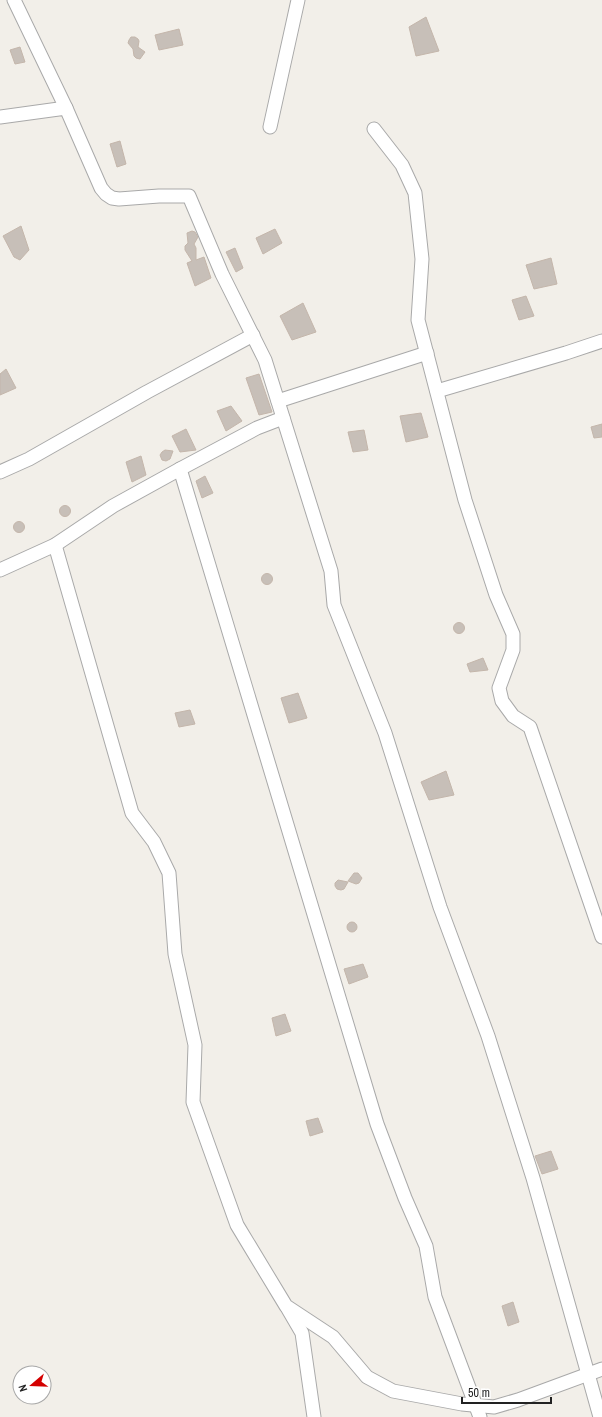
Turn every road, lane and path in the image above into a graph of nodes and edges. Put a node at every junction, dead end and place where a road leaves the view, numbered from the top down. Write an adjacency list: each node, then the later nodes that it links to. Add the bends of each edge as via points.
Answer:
1 (14, 0): 3 (street)
2 (298, 0): 5 (street)
3 (66, 108): 4 (street); 7 (street, via 101,188 106,194 119,199 189,196 222,274)
4 (0, 117)
5 (270, 127)
6 (374, 129): 9 (street, via 402,165 415,193 422,259 418,320)
7 (252, 335): 11 (street, via 265,360); 14 (street)
8 (602, 341): 10 (street)
9 (427, 353): 10 (street); 11 (street)
10 (437, 391): 17 (street, via 465,500 496,595 513,634 513,650 499,688 502,701 513,716 530,727)
11 (278, 401): 12 (street)
12 (283, 418): 13 (street, via 257,428); 20 (street, via 331,571 334,605 385,733 440,907 488,1036 537,1193)
13 (180, 469): 15 (street, via 113,506); 21 (street, via 378,1124 426,1246 435,1297)
14 (0, 472)
15 (55, 545): 16 (street); 18 (street, via 132,813 154,842 169,873 175,954 195,1045 193,1102 237,1225)
16 (0, 570)
17 (602, 937)
18 (286, 1306): 21 (street, via 333,1336 367,1377 393,1391 462,1404); 22 (street, via 302,1333)
19 (602, 1369): 20 (street)
20 (588, 1374): 21 (street, via 494,1407); 24 (street)
21 (476, 1404): 23 (street)
22 (314, 1417)
23 (480, 1417)
24 (600, 1417)

